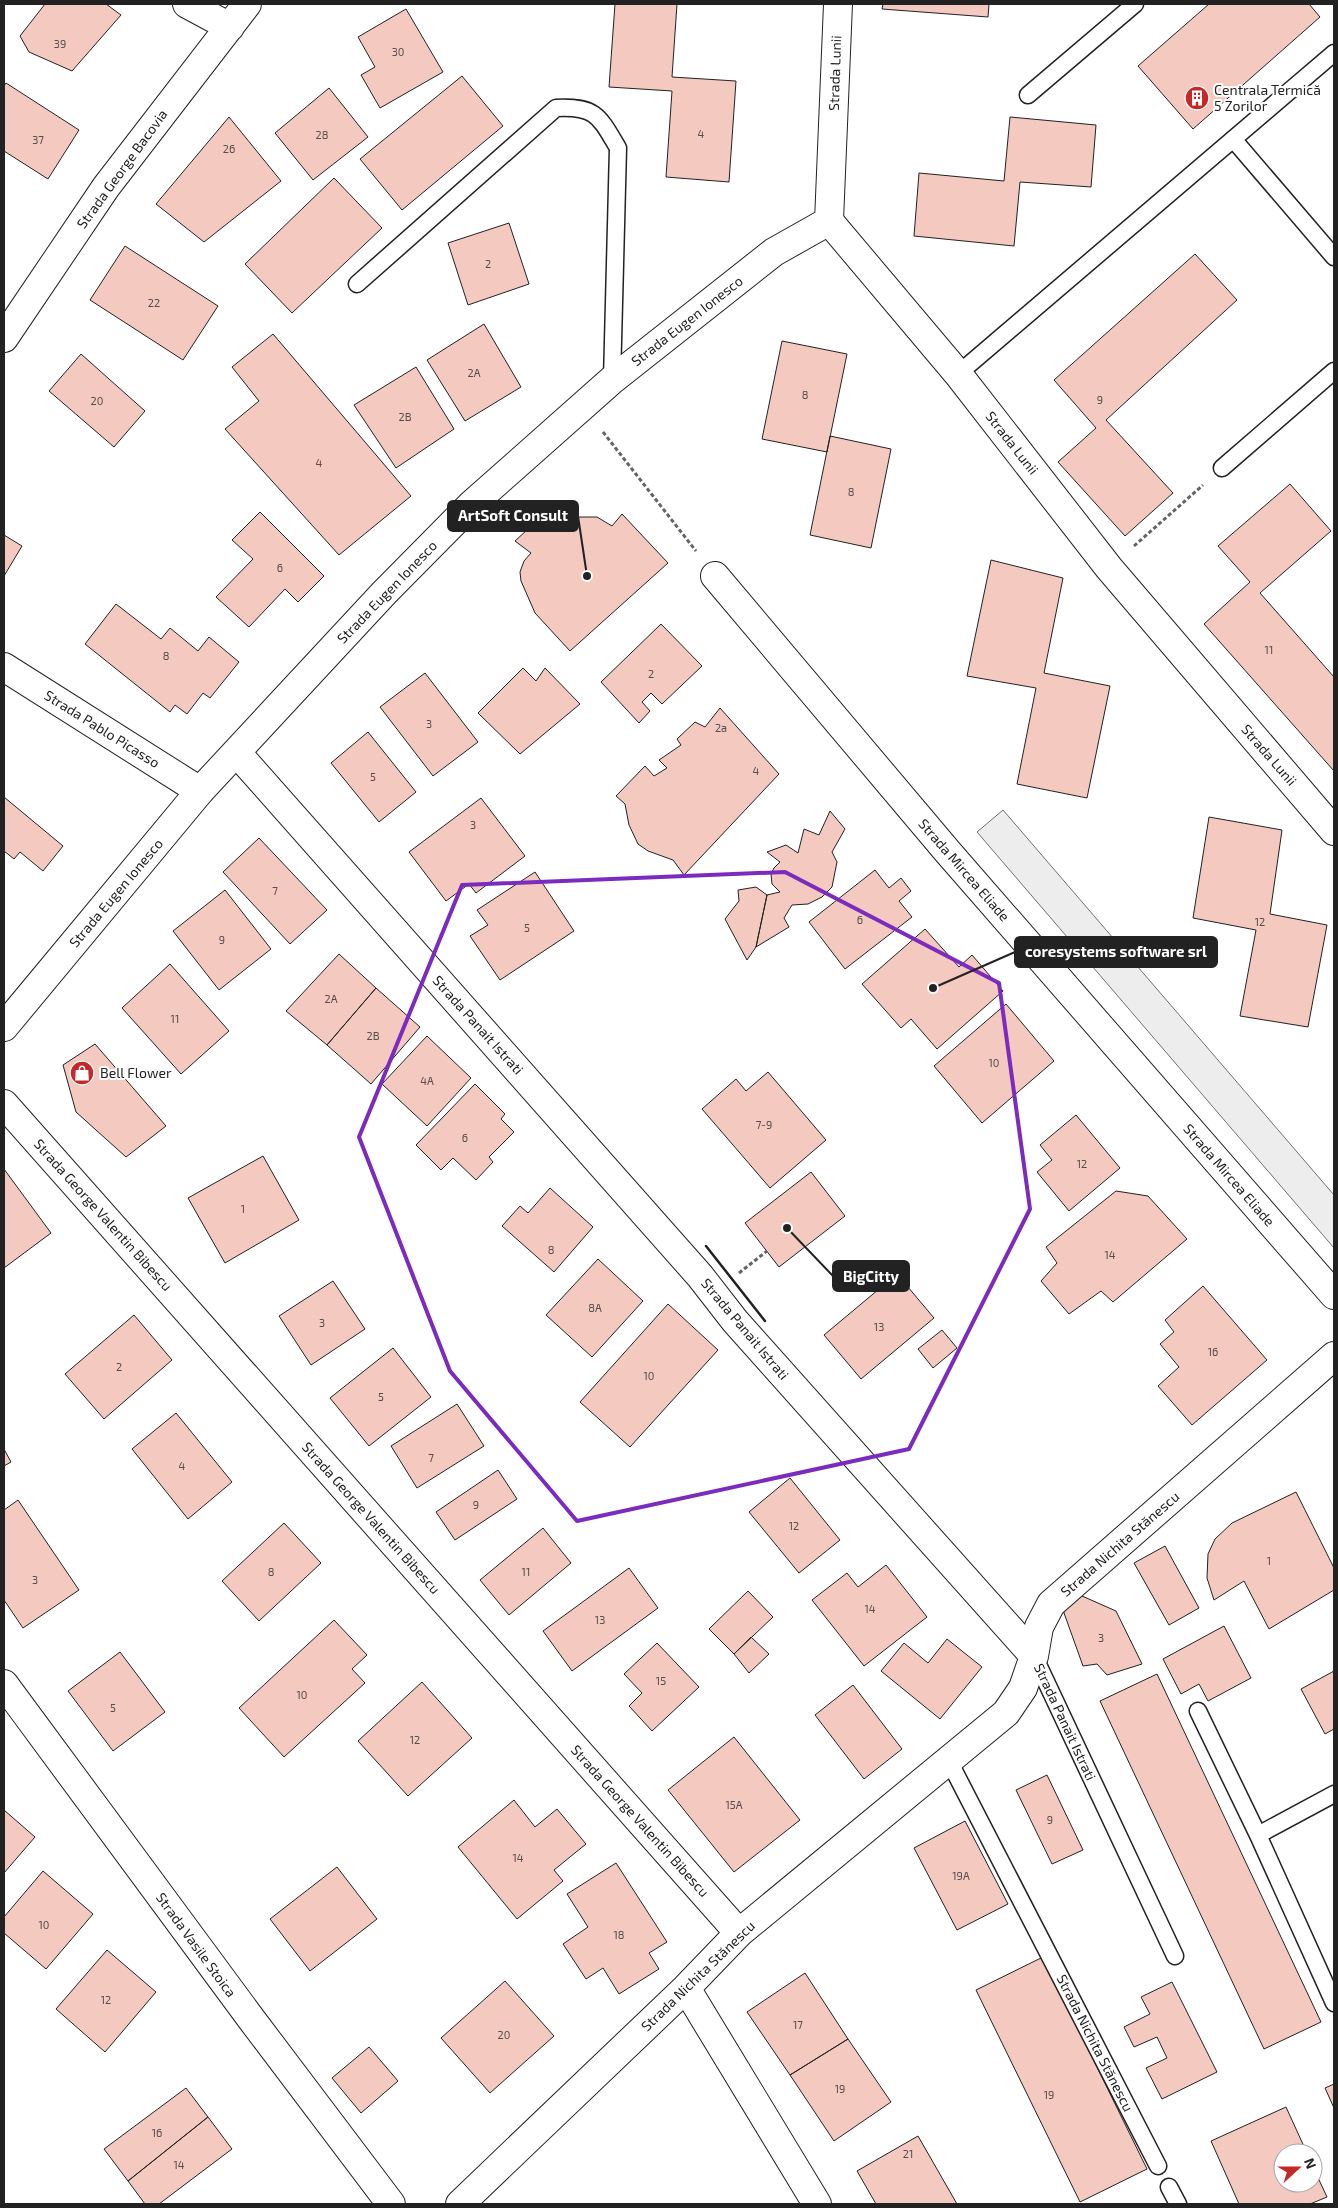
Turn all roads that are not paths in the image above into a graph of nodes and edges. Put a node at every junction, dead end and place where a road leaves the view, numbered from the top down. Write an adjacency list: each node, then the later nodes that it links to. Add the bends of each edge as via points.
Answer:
1 (187, 4): 5 (street)
2 (247, 4): 5 (street, Strada George Bacovia)
3 (838, 4): 9 (street, Strada Lunii)
4 (1135, 4): 7 (lane)
5 (230, 27): 12 (street, Strada George Bacovia, via 106,187)
6 (1334, 53): 8 (lane)
7 (1028, 96)
8 (1233, 139): 10 (lane); 14 (lane)
9 (829, 221): 14 (street, Strada Lunii); 15 (street, Strada Eugen Ionesco, via 774,252)
10 (1334, 258)
11 (357, 284): 15 (lane, via 556,108 578,107 601,119 618,148)
12 (4, 338)
13 (1334, 371): 16 (lane)
14 (958, 374): 21 (street, Strada Lunii, via 1109,568)
15 (612, 380): 19 (street, Strada Eugen Ionesco, via 471,505 384,593)
16 (1222, 468)
17 (715, 576): 24 (street, Strada Mircea Eliade, via 947,851)
18 (4, 667): 20 (street, Strada Pablo Picasso)
19 (237, 753): 20 (street, Strada Eugen Ionesco); 26 (street, Strada Panait Istrati)
20 (200, 791): 22 (street, Strada Eugen Ionesco)
21 (1334, 831)
22 (4, 1027)
23 (4, 1104): 32 (street, Strada George Valentin Bibescu)
24 (1334, 1295)
25 (1334, 1356): 26 (street, Strada Nichita Stănescu, via 1051,1604 1039,1627)
26 (1034, 1656): 29 (street, Strada Nichita Stănescu, via 1023,1688 1006,1713); 33 (lane, Strada Panait Istrati)
27 (4, 1684): 38 (street, Strada Vasile Stoica)
28 (1198, 1711): 31 (lane)
29 (949, 1761): 32 (street, Strada Nichita Stănescu); 36 (lane, Strada Nichita Stănescu)
30 (1334, 1794): 31 (lane)
31 (1258, 1835): 35 (lane)
32 (739, 1933): 34 (street, Strada Nichita Stănescu)
33 (1175, 1956)
34 (686, 1988): 39 (street, Strada Nichita Stănescu); 40 (street)
35 (1334, 2003)
36 (1158, 2166)
37 (1169, 2187): 41 (lane)
38 (391, 2204)
39 (460, 2204)
40 (817, 2204)
41 (1178, 2204)

